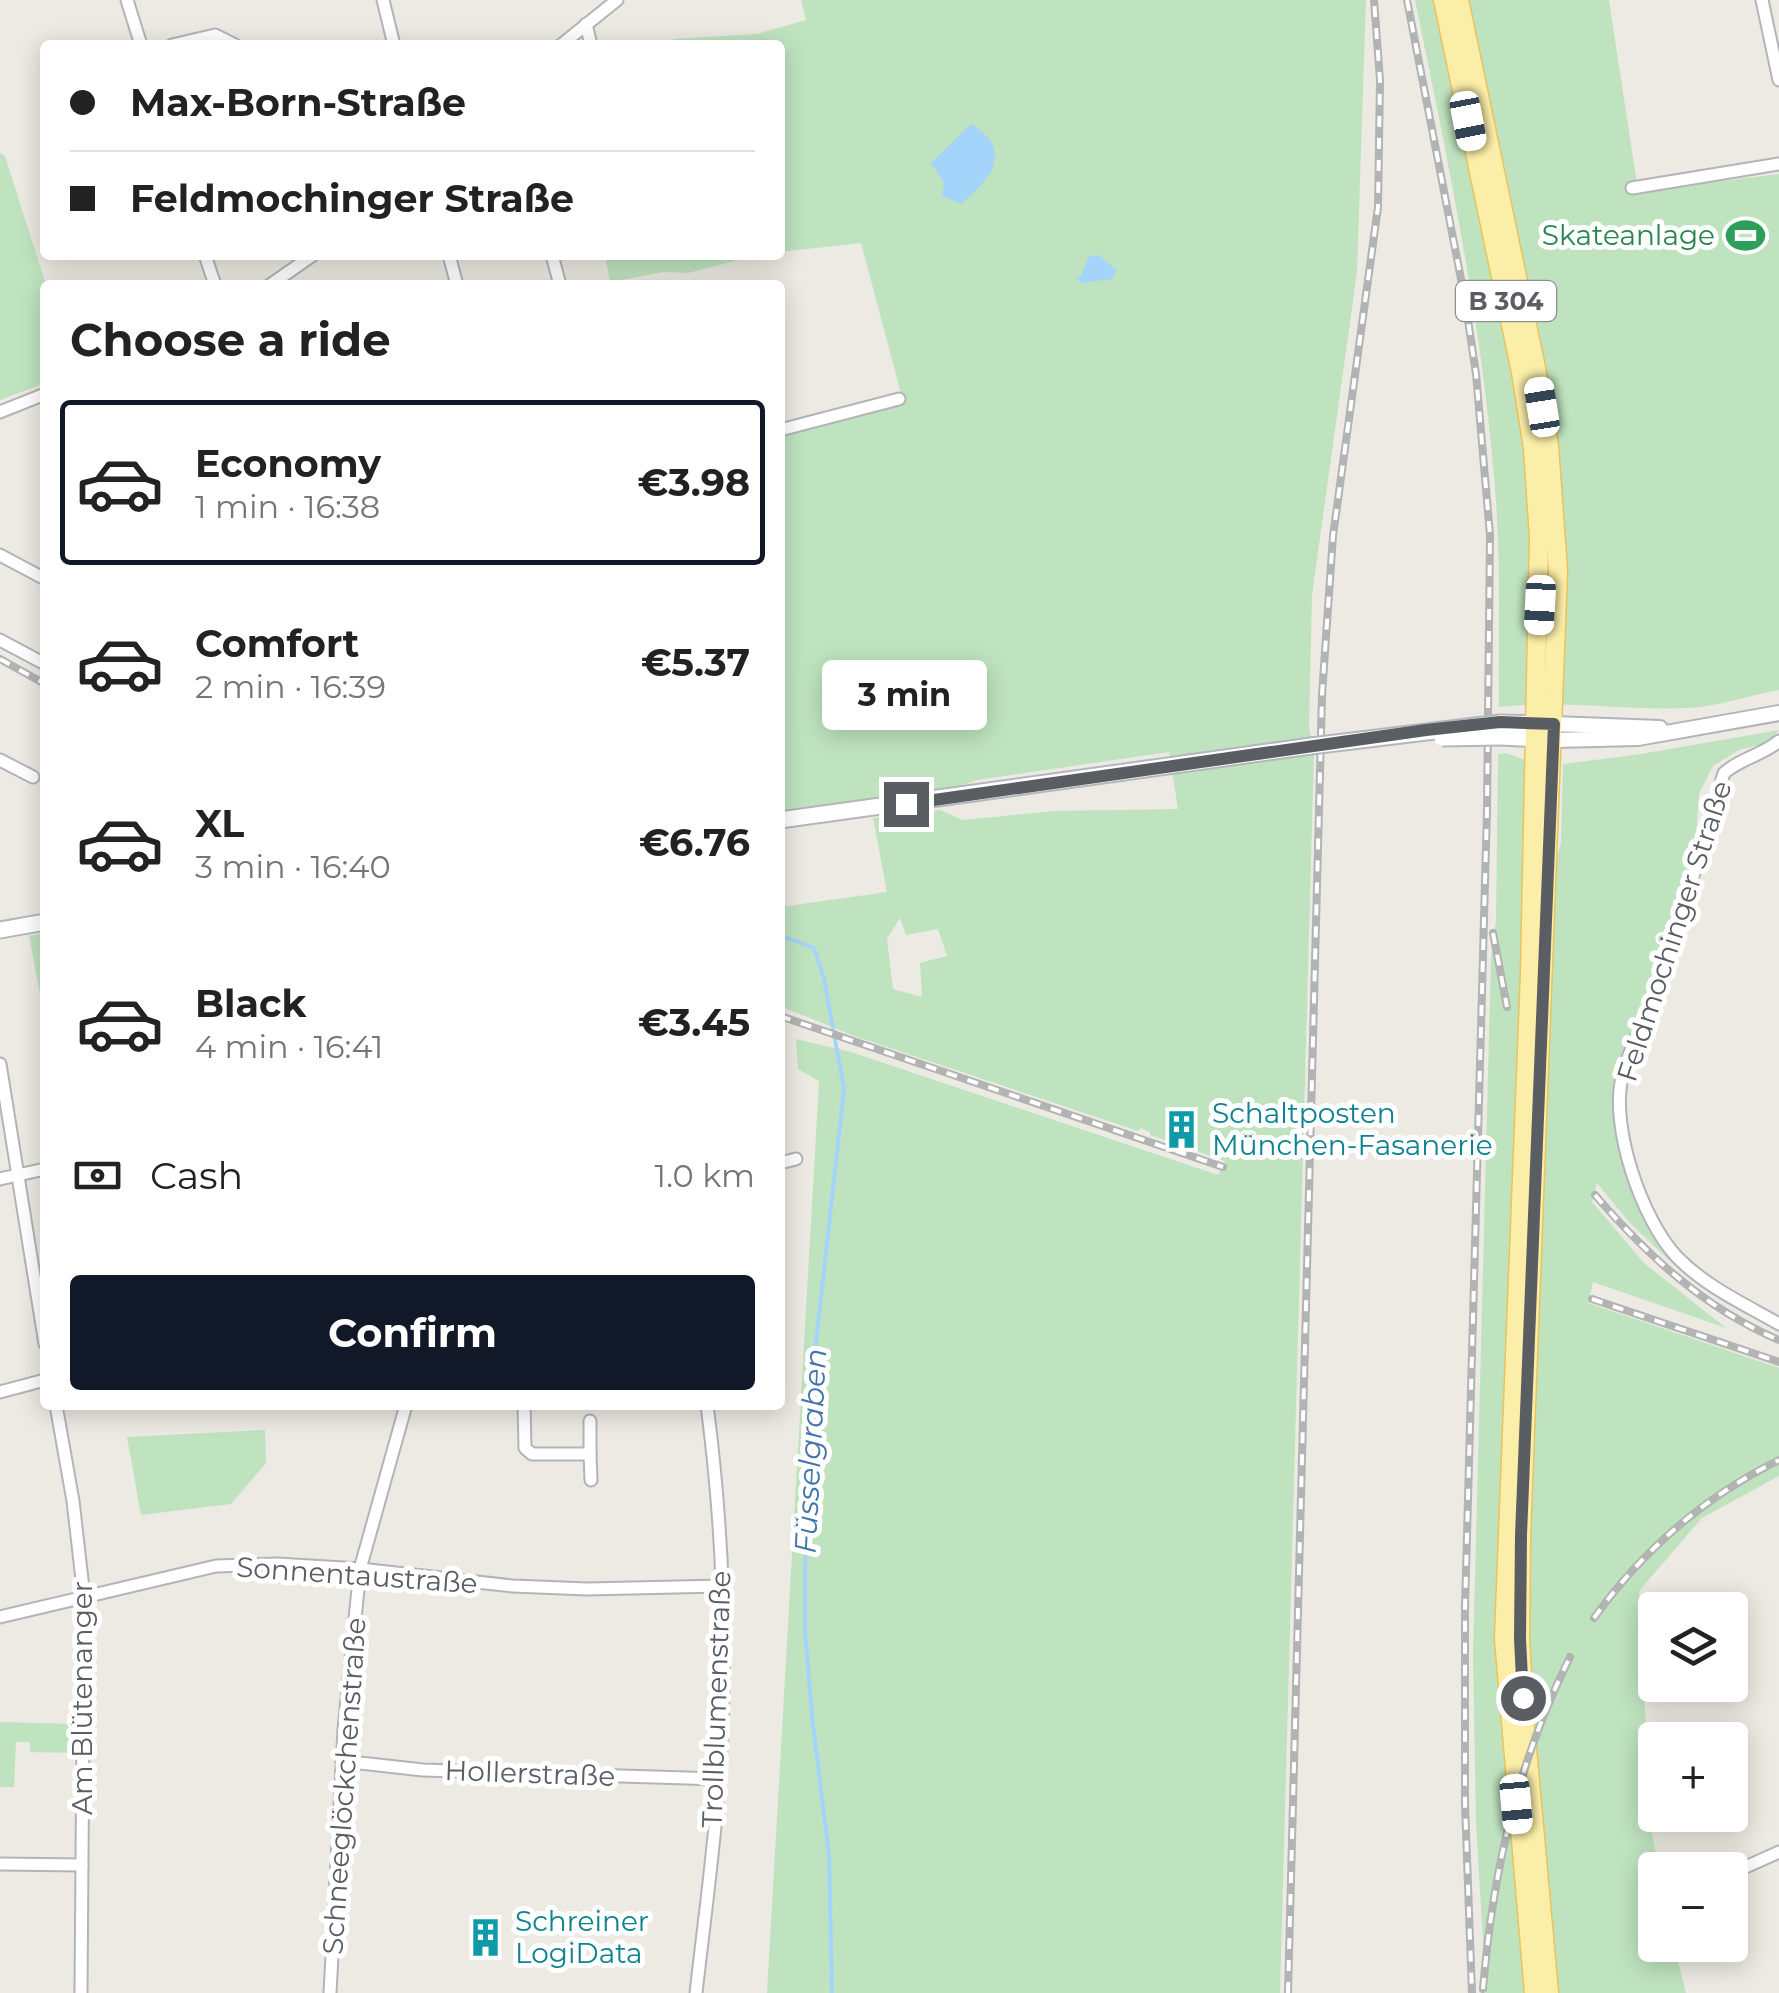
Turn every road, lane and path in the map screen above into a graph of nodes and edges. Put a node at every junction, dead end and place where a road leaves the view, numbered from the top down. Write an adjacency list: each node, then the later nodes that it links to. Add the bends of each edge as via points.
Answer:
1 (127, 0): 8 (street)
2 (383, 0): 11 (street)
3 (617, 0): 7 (street)
4 (1443, 0): 28 (main road, B 304, via 1533,448 1539,537)
5 (1459, 0): 29 (main road, B 304, via 1549,446 1558,571)
6 (1762, 0): 14 (street)
7 (586, 24): 12 (street); 13 (street)
8 (139, 40)
9 (194, 40): 10 (street)
10 (229, 40)
11 (393, 40)
12 (567, 40)
13 (590, 40)
14 (1779, 80)
15 (1779, 164): 16 (street)
16 (1632, 188)
17 (304, 260): 18 (street)
18 (277, 280)
19 (40, 396): 21 (street)
20 (899, 399): 22 (street)
21 (0, 412)
22 (785, 429)
23 (0, 555): 24 (street)
24 (40, 576)
25 (0, 640): 26 (street)
26 (40, 661)
27 (1779, 713): 29 (street, via 1696,729)
28 (1534, 731): 29 (main road); 33 (main road, bridge, via 1368,739); 66 (main road, B 304, via 1504,1638)
29 (1554, 732): 67 (main road, B 304, via 1520,1639)
30 (1779, 741): 43 (street, Feldmochinger Straße, via 1724,772 1662,977 1627,1061 1620,1106 1638,1188 1676,1256)
31 (0, 760): 32 (street)
32 (32, 777)
33 (785, 819)
34 (40, 923): 35 (main road)
35 (0, 930)
36 (0, 1064): 40 (street)
37 (796, 1160): 38 (street)
38 (785, 1161)
39 (40, 1169): 40 (street)
40 (18, 1174): 41 (street); 42 (street)
41 (0, 1179)
42 (40, 1313)
43 (1779, 1324)
44 (40, 1381): 45 (street)
45 (0, 1392)
46 (57, 1410): 55 (street, Am Blütenanger)
47 (405, 1410): 53 (street, Schneeglöckchenstraße)
48 (524, 1410): 51 (street, via 525,1448 532,1454)
49 (708, 1410): 54 (street, Trollblumenstraße)
50 (590, 1421): 51 (street)
51 (590, 1454): 52 (street)
52 (591, 1480)
53 (360, 1569): 54 (street, Sonnentaustraße, via 587,1590); 55 (street, Sonnentaustraße, via 208,1567); 57 (street, Schneeglöckchenstraße)
54 (720, 1586): 58 (street, Trollblumenstraße)
55 (84, 1596): 56 (street, Sonnentaustraße); 61 (street, Am Blütenanger)
56 (0, 1617)
57 (342, 1761): 58 (street, Hollerstraße, via 423,1770); 64 (street, Schneeglöckchenstraße)
58 (719, 1779): 65 (street, Trollblumenstraße)
59 (1779, 1852): 62 (street)
60 (0, 1864): 61 (street)
61 (82, 1865): 63 (street, Am Blütenanger)
62 (1748, 1866)
63 (82, 1993)
64 (330, 1993)
65 (696, 1993)
66 (1534, 1993)
67 (1549, 1993)

